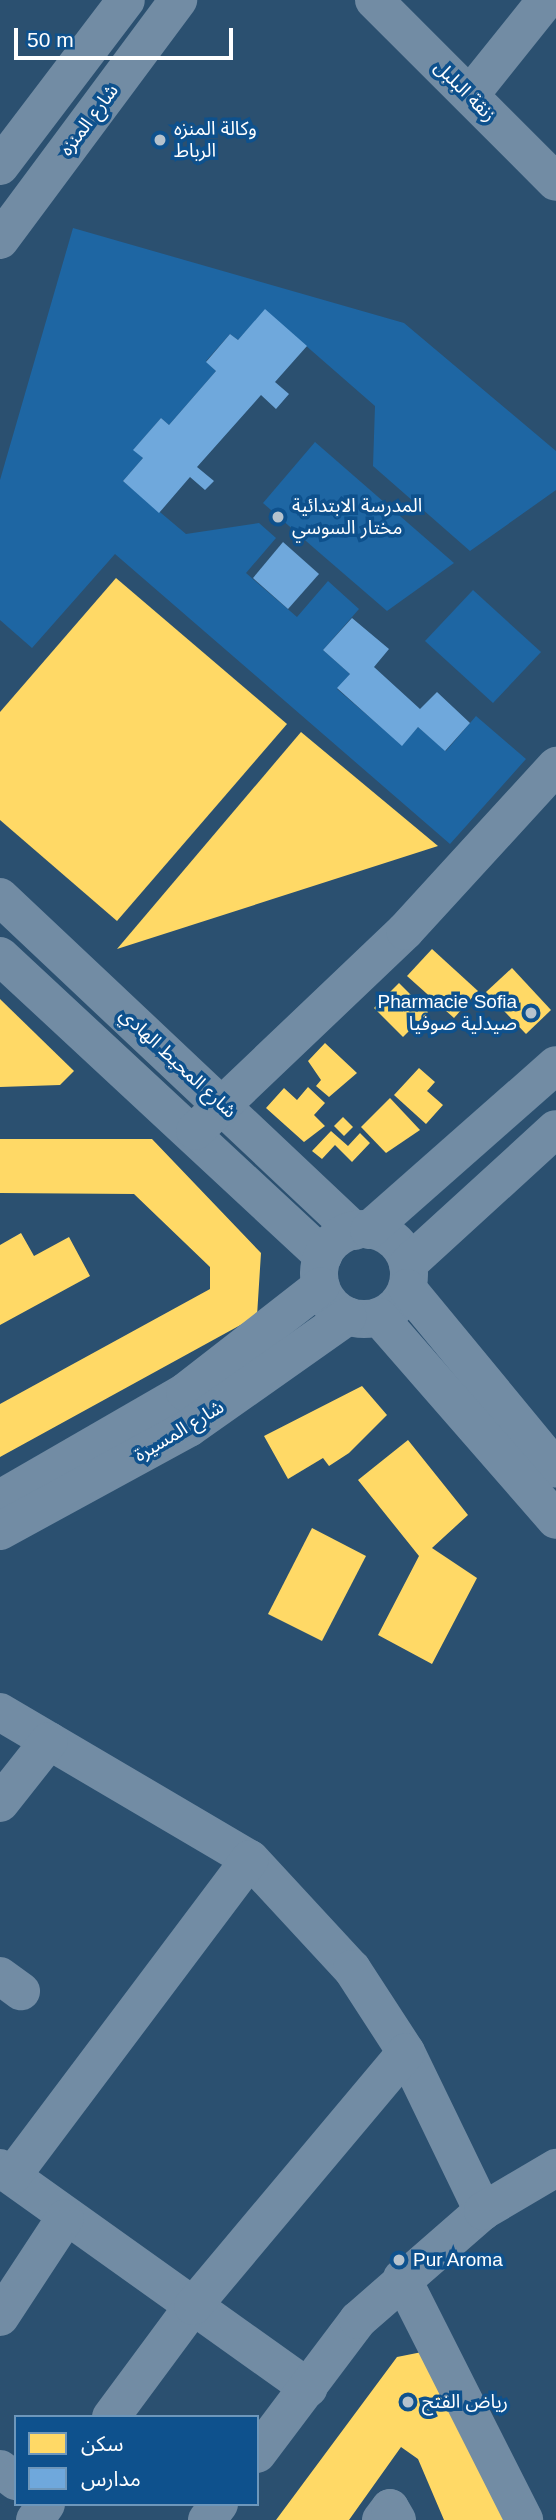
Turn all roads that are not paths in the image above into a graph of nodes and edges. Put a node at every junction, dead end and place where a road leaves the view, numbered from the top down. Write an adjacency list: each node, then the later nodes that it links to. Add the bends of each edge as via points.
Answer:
1 (126, 0): 6 (street)
2 (178, 0): 8 (street, شارع المنزه)
3 (374, 0): 5 (street, زنقة البلبل)
4 (546, 0): 5 (street)
5 (470, 95): 7 (street, زنقة البلبل)
6 (0, 166)
7 (556, 182)
8 (0, 240)
9 (556, 766): 13 (street, via 405,930)
10 (0, 897): 13 (street, شارع المحيط الهادي)
11 (0, 956): 15 (street, شارع المحيط الهادي)
12 (556, 1065): 16 (street)
13 (221, 1104): 15 (street); 16 (street, شارع المحيط الهادي)
14 (556, 1129): 18 (street)
15 (195, 1131): 17 (street, شارع المحيط الهادي)
16 (362, 1230): 17 (street, شارع المسيرة); 18 (street, شارع المحيط الهادي, via 394,1241)
17 (322, 1271): 19 (street, شارع المحيط الهادي); 21 (street, شارع المسيرة, via 185,1392)
18 (407, 1276): 19 (street, شارع المسيرة); 20 (street)
19 (363, 1316): 22 (street); 23 (street, شارع المسيرة, via 189,1428)
20 (556, 1469)
21 (0, 1499)
22 (556, 1520)
23 (0, 1531)
24 (0, 1712): 25 (street)
25 (49, 1741): 26 (street); 27 (street)
26 (0, 1803)
27 (250, 1858): 28 (street, via 352,1969); 29 (street)
28 (406, 2052): 31 (street); 34 (street)
29 (6, 2172): 32 (street)
30 (554, 2175): 31 (street)
31 (483, 2211): 33 (street)
32 (65, 2218): 34 (street); 35 (street)
33 (402, 2278): 36 (street, via 358,2320); 41 (street)
34 (193, 2306): 36 (street); 37 (street)
35 (0, 2317)
36 (307, 2388): 38 (street)
37 (112, 2415)
38 (259, 2451)
39 (381, 2520): 40 (street, via 390,2508)
40 (397, 2520)
41 (524, 2520)

